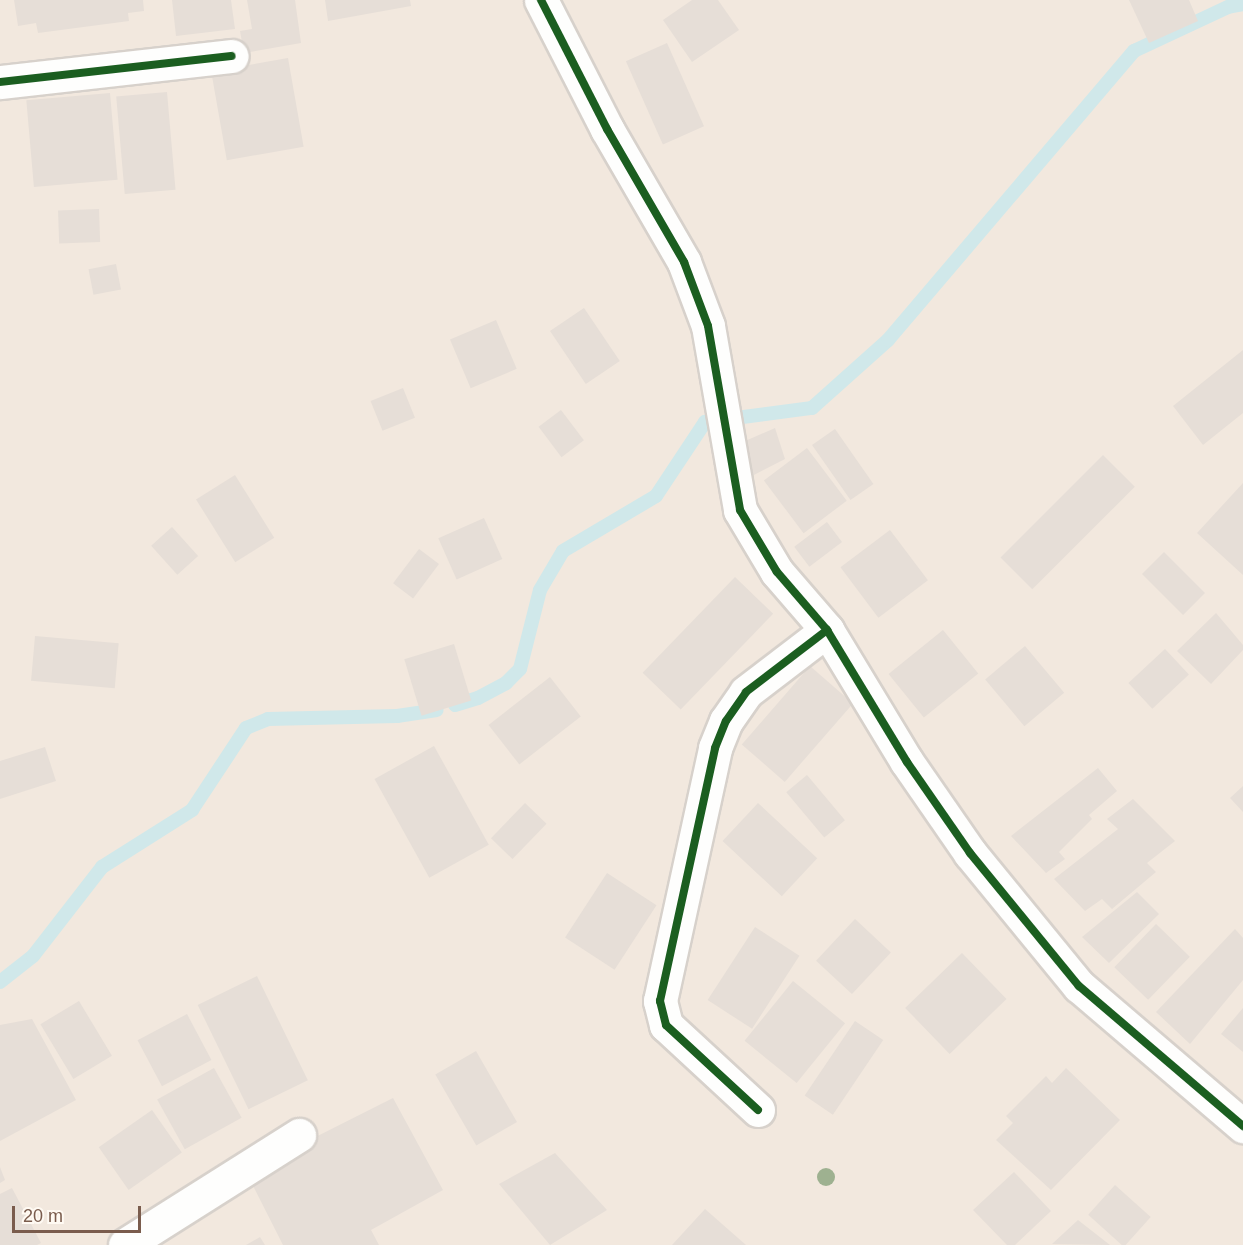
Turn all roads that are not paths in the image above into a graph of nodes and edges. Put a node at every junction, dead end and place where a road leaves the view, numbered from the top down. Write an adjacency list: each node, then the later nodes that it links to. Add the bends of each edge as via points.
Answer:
1 (541, 0): 4 (street, via 607,129 684,261 708,326 740,510 777,572)
2 (232, 56): 3 (street)
3 (0, 82)
4 (827, 630): 5 (street, via 746,692 726,721 715,748 660,1001 666,1025); 6 (street, via 907,762 970,853 1079,986)
5 (758, 1110)
6 (1243, 1126)
7 (299, 1136): 8 (street)
8 (125, 1245)

